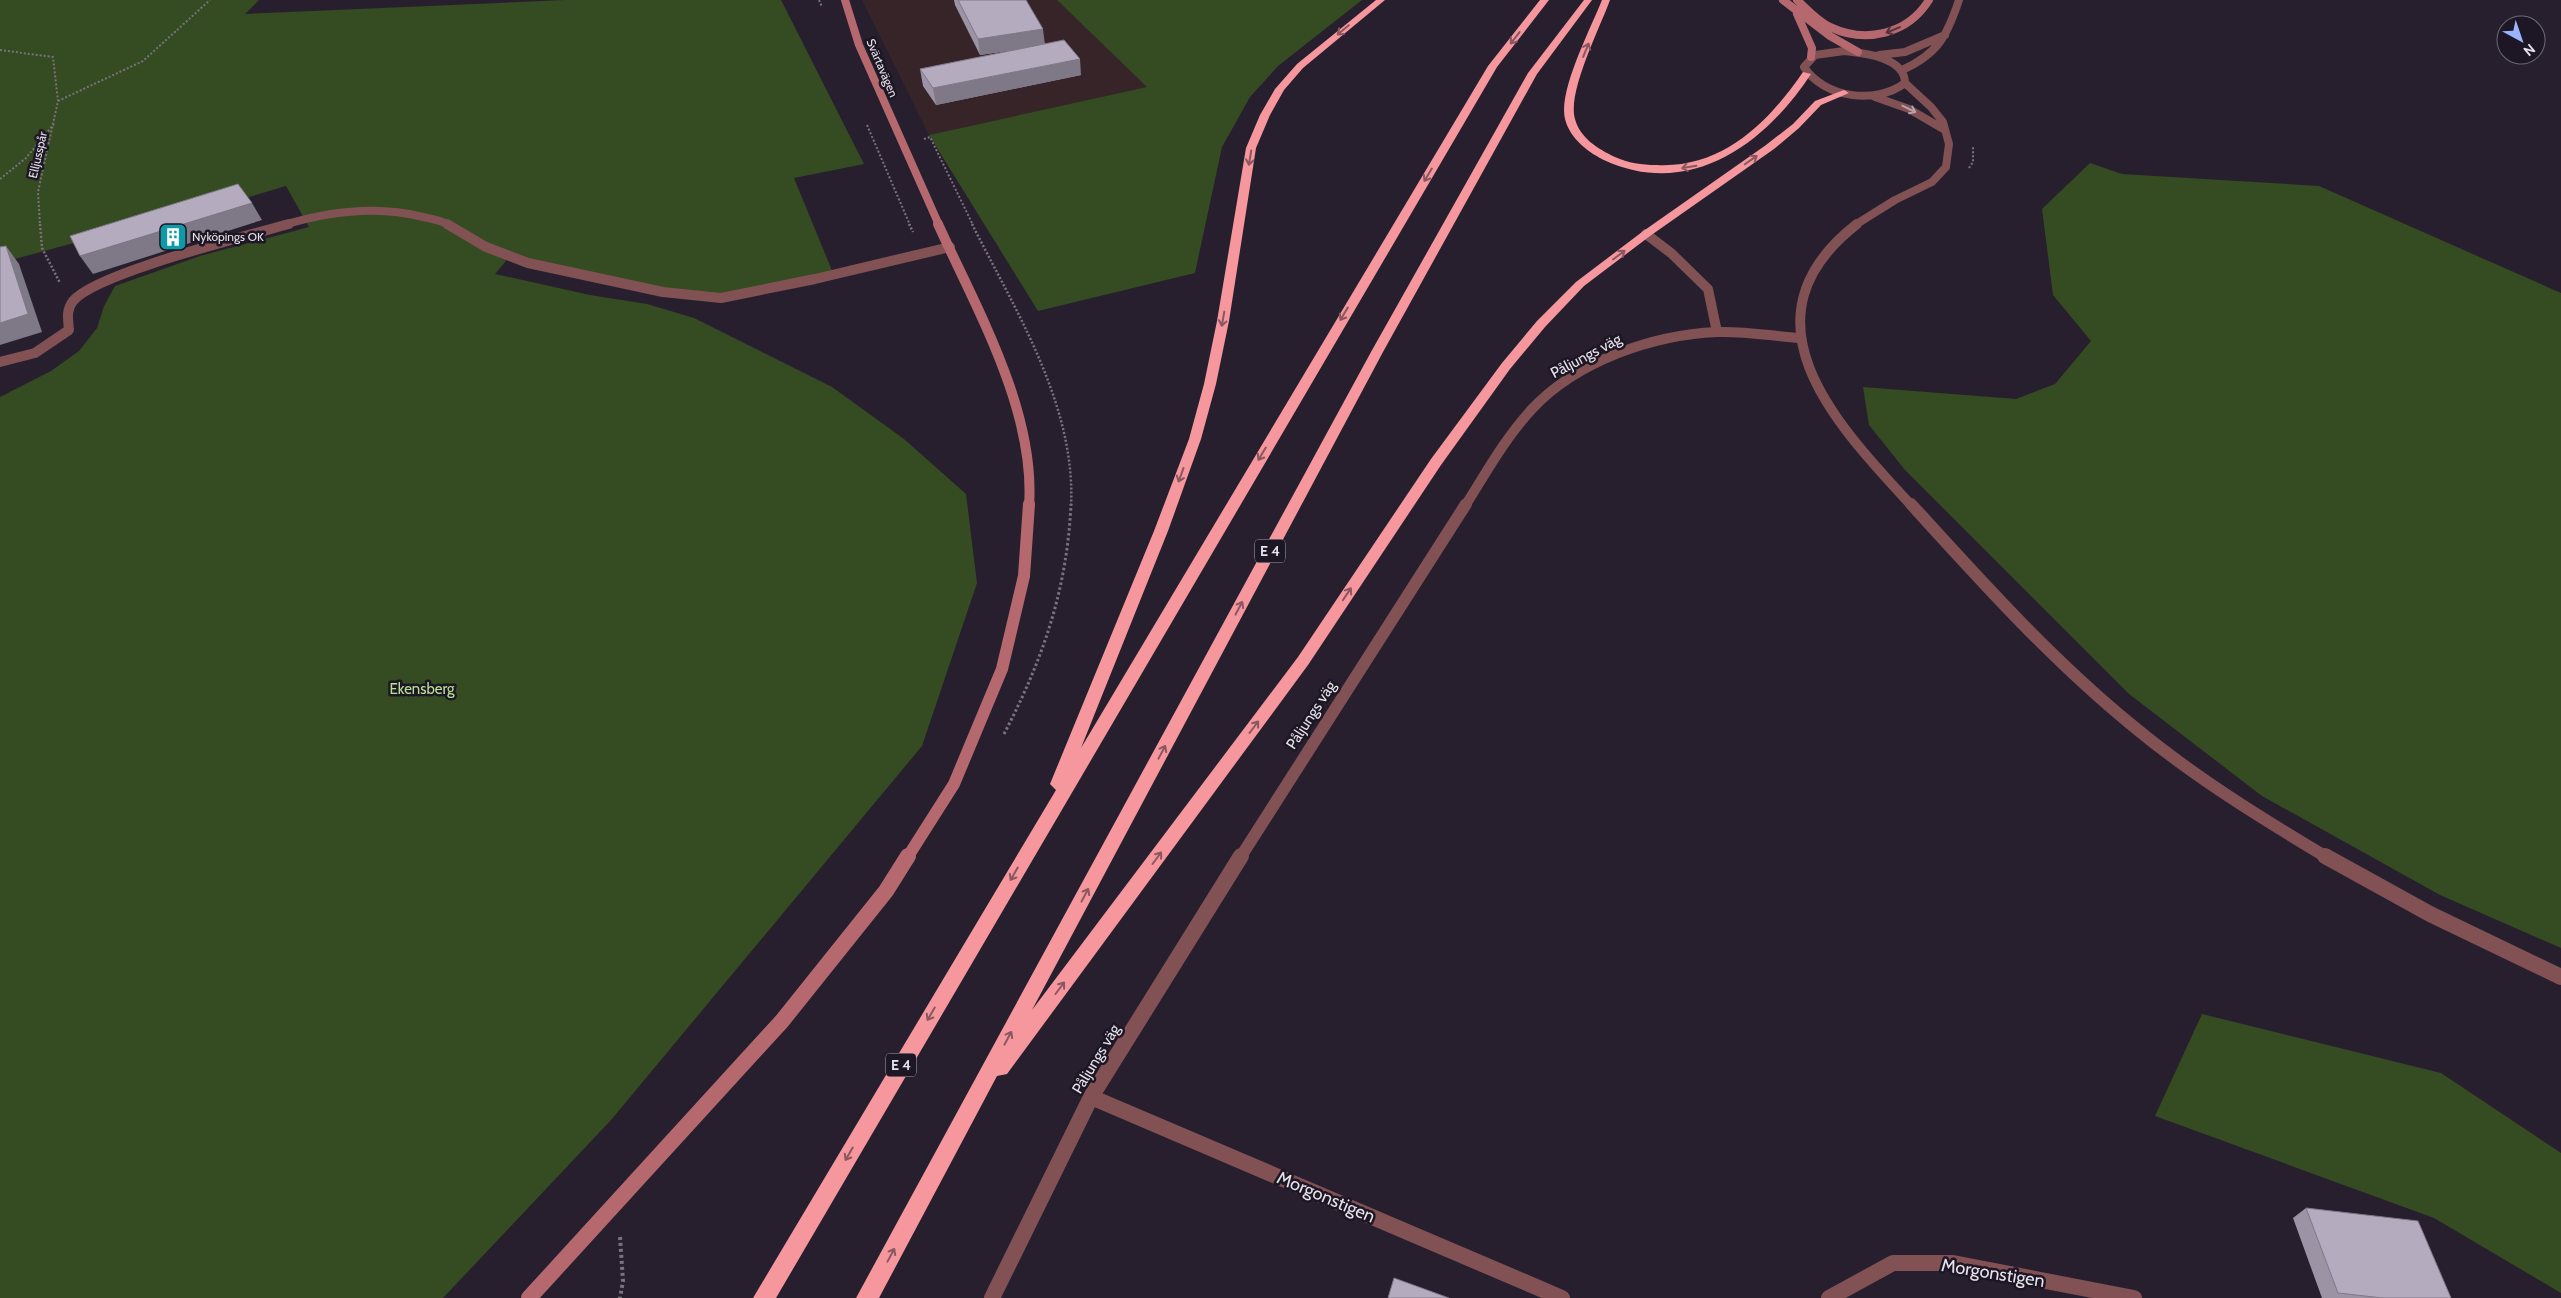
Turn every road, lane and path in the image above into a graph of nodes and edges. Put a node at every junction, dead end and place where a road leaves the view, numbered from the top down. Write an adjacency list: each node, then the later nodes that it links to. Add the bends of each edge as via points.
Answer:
1 (210, 0): 22 (path, via 143,61)
2 (845, 0): 25 (main road, Svärtavägen, via 860,45)
3 (1381, 0): 35 (highway, one-way to 35, via 1300,66 1280,89 1251,148 1223,321 1195,439 1161,531)
4 (1545, 0): 35 (highway, E 4, one-way to 35, via 1488,74)
5 (1588, 0): 38 (highway, E 4, one-way to 5, via 1392,325 1533,72)
6 (1606, 0): 18 (highway, one-way to 6, via 1791,97 1758,130 1714,160 1665,170 1646,169 1610,159 1580,138 1573,129 1567,108 1568,95)
7 (1783, 0): 11 (main road)
8 (1797, 0): 9 (main road, one-way to 8, via 1917,17 1892,32 1874,35 1830,27)
9 (1929, 0)
10 (1959, 0): 12 (street)
11 (1796, 12): 14 (main road); 16 (main road, via 1812,48)
12 (1945, 35): 15 (street, via 1915,49 1888,56); 17 (street, via 1934,54)
13 (0, 50): 22 (path, Elljusspår, via 53,58)
14 (1858, 52): 15 (street); 16 (street, via 1831,51)
15 (1872, 55): 17 (street)
16 (1811, 57): 18 (street, via 1804,67)
17 (1902, 70): 19 (street)
18 (1806, 74): 20 (street, via 1820,85)
19 (1905, 83): 21 (street, via 1893,92); 24 (street, via 1940,117)
20 (1844, 93): 21 (street); 28 (highway, one-way to 20, via 1770,147 1818,103)
21 (1870, 95): 24 (street, one-way to 24, via 1909,109)
22 (58, 101): 23 (path, Elljusspår)
23 (54, 124): 27 (path, via 26,158); 30 (path, Elljusspår, via 38,192 42,248 66,296)
24 (1945, 130): 32 (street, via 1950,158 1943,172 1851,226 1819,260 1809,281)
25 (903, 143): 26 (path); 29 (main road, Svärtavägen); 34 (path, via 930,137 1042,366 1061,420 1071,480 1071,547 1052,625 1016,713)
26 (877, 149)
27 (0, 178)
28 (1646, 234): 31 (street, via 1708,289); 38 (highway, one-way to 28, via 1303,661 1436,462 1506,366 1540,324 1580,284)
29 (950, 247): 30 (street, via 721,298 663,292 528,263 486,247 444,222 401,210 363,209 304,219 196,249 133,270 88,289); 39 (main road, Svärtavägen, via 1008,378 1024,442 1030,491 1024,576 1002,669 954,784 886,891 782,1021)
30 (74, 300): 33 (street, via 68,310 69,330 35,353)
31 (1717, 332): 32 (street, Påljungs väg); 37 (street, Påljungs väg, via 1641,346 1602,363 1569,380 1538,403 1513,431)
32 (1800, 338): 36 (street, via 1811,376 1847,430 1884,475 2039,639 2108,705 2174,758 2270,823 2361,878 2440,921)
33 (0, 362)
34 (1001, 738)
35 (1038, 832): 42 (highway, E 4, one-way to 42)
36 (2561, 978)
37 (1091, 1097): 44 (street, Påljungs väg); 45 (street, Morgonstigen)
38 (968, 1112): 43 (highway, E 4, one-way to 38)
39 (576, 1245): 40 (main road, Svärtavägen); 41 (path, via 620,1234 623,1281)
40 (529, 1298)
41 (620, 1298)
42 (764, 1298)
43 (868, 1298)
44 (992, 1298)
45 (1562, 1298)
46 (1829, 1298): 47 (street, Morgonstigen, via 1893,1263 1952,1263)
47 (2134, 1298)

